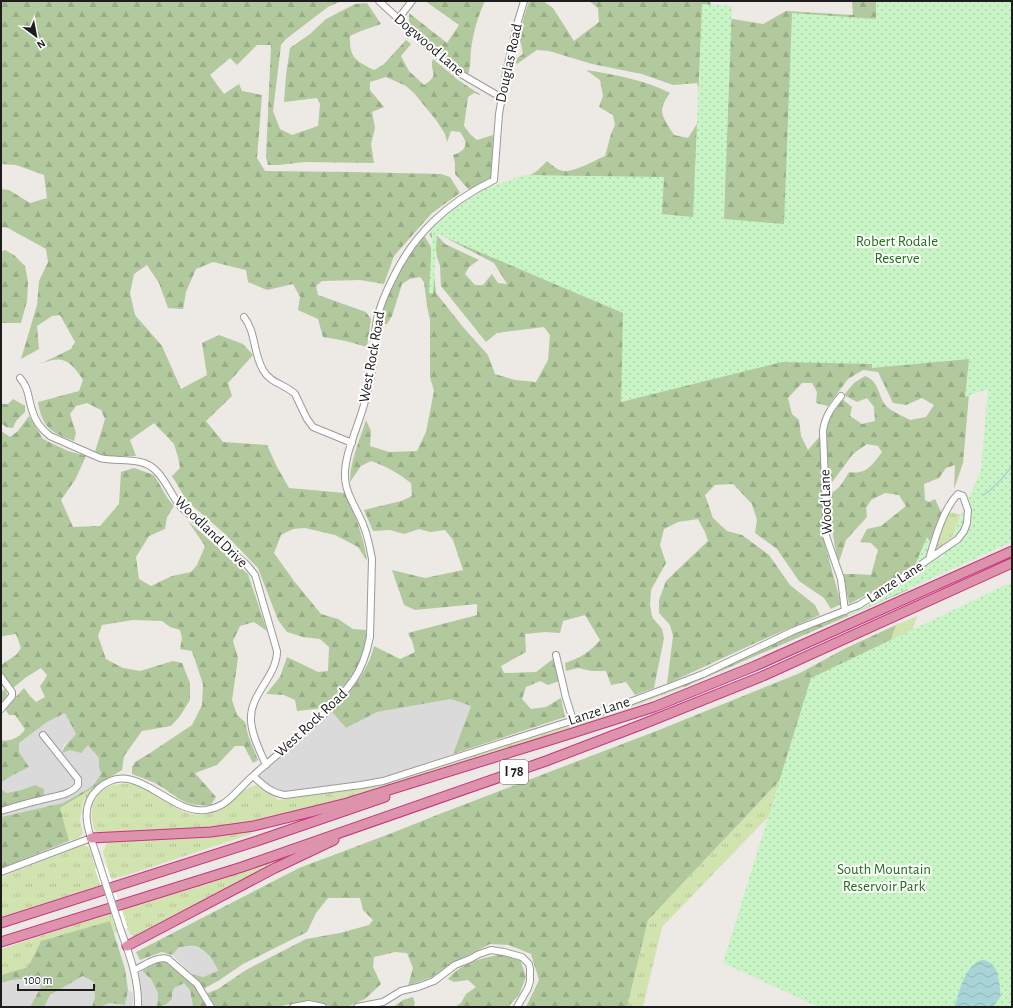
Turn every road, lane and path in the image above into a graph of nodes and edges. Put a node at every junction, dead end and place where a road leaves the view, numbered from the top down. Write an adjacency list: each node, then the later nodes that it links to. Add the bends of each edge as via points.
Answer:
1 (379, 1): 4 (street, Dogwood Lane)
2 (412, 1): 4 (street)
3 (524, 1): 5 (street, Douglas Road, via 510,52)
4 (398, 18): 5 (street, Dogwood Lane, via 454,70)
5 (502, 98): 6 (street, Douglas Road)
6 (497, 125): 10 (street, West Rock Road, via 494,180 463,197 433,221 407,251 389,287 377,320 371,376 362,416)
7 (244, 317): 10 (street, via 249,324 260,363 267,375 295,394 313,427)
8 (20, 378): 22 (street, Woodland Drive, via 27,388 36,420 50,436 100,458 141,462 153,468 162,477 181,507 252,571 277,650 274,669 254,702 251,714 252,730)
9 (841, 396): 14 (street, Wood Lane, via 829,410 823,431 826,536 841,579)
10 (352, 443): 22 (street, West Rock Road, via 345,470 345,483 364,527 372,559 371,628 368,649 356,677 337,701)
11 (1012, 551): 20 (highway, I 78, via 755,666 654,707)
12 (929, 559): 12 (street, Lanze Lane, via 958,539 964,531 968,510 961,494 958,494 950,504); 14 (street, Lanze Lane, via 883,591)
13 (1012, 563): 21 (highway, I 78, via 764,676)
14 (846, 611): 18 (street, Lanze Lane, via 793,631 684,682)
15 (556, 655): 18 (street)
16 (1, 677): 17 (street, via 12,692 12,696)
17 (1, 709)
18 (573, 720): 23 (street, Lanze Lane, via 400,776 366,784 285,795 269,790)
19 (43, 735): 24 (street, via 78,779 78,785 59,796)
20 (560, 737): 25 (highway, via 347,803 254,826 211,832); 27 (highway, I 78, via 257,841)
21 (546, 761): 28 (highway, I 78, via 242,867); 29 (highway, via 378,822 326,844)
22 (266, 765): 23 (street, West Rock Road)
23 (253, 776): 25 (street, West Rock Road, via 224,803 212,809 198,810 183,806 136,781 111,781 95,791 89,802 86,816)
24 (1, 811)
25 (91, 838): 26 (street); 29 (street, West Rock Road, bridge)
26 (1, 872)
27 (1, 923)
28 (1, 942)
29 (127, 946): 30 (street, West Rock Road)
30 (134, 970): 31 (street, West Rock Road); 32 (street, via 158,958 168,959 197,984)
31 (138, 1007)
32 (211, 1007)
33 (293, 1007): 34 (street, via 310,1004)
34 (323, 1007)
35 (357, 1007): 36 (street, via 383,1002 401,991 434,981 455,965 491,950 522,957 529,964 531,976 528,988)
36 (517, 1007)

